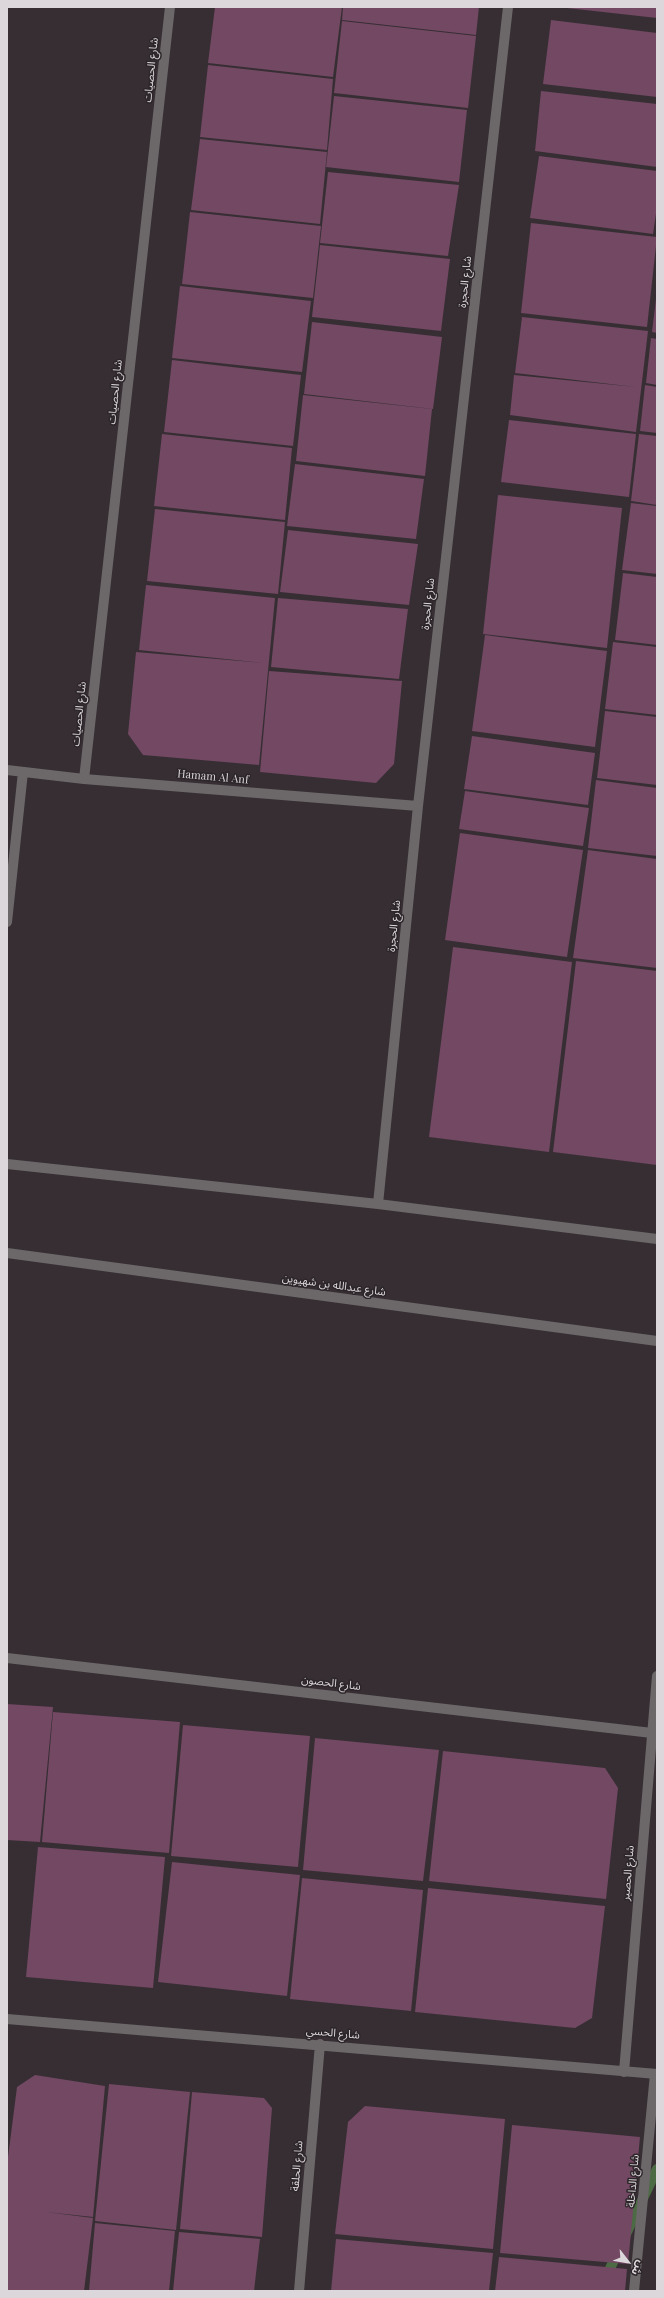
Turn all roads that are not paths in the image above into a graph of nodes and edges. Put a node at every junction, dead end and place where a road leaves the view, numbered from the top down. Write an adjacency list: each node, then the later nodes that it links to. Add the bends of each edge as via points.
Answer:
1 (170, 7): 5 (street, شارع الحصيات)
2 (508, 7): 6 (street, شارع الحجرة)
3 (7, 770): 4 (street, Hamam Al Anf)
4 (23, 772): 5 (street, Hamam Al Anf); 7 (street)
5 (84, 779): 6 (street, Hamam Al Anf)
6 (418, 806): 9 (street, شارع الحجرة)
7 (7, 922)
8 (7, 1164): 9 (street)
9 (378, 1204): 10 (street)
10 (657, 1239)
11 (7, 1253): 12 (street, شارع عبدالله بن شهيوين)
12 (657, 1341)
13 (7, 1658): 15 (street, شارع الحصون)
14 (657, 1676): 15 (street, شارع الحصير)
15 (652, 1733): 18 (street, شارع الحصير)
16 (7, 2019): 17 (street, شارع الحسي)
17 (320, 2044): 18 (street, شارع الحسي); 20 (street, شارع الحلقة)
18 (624, 2072): 19 (street, شارع الحسي)
19 (656, 2074): 21 (street, شارع الداخلة)
20 (299, 2291)
21 (634, 2291)

